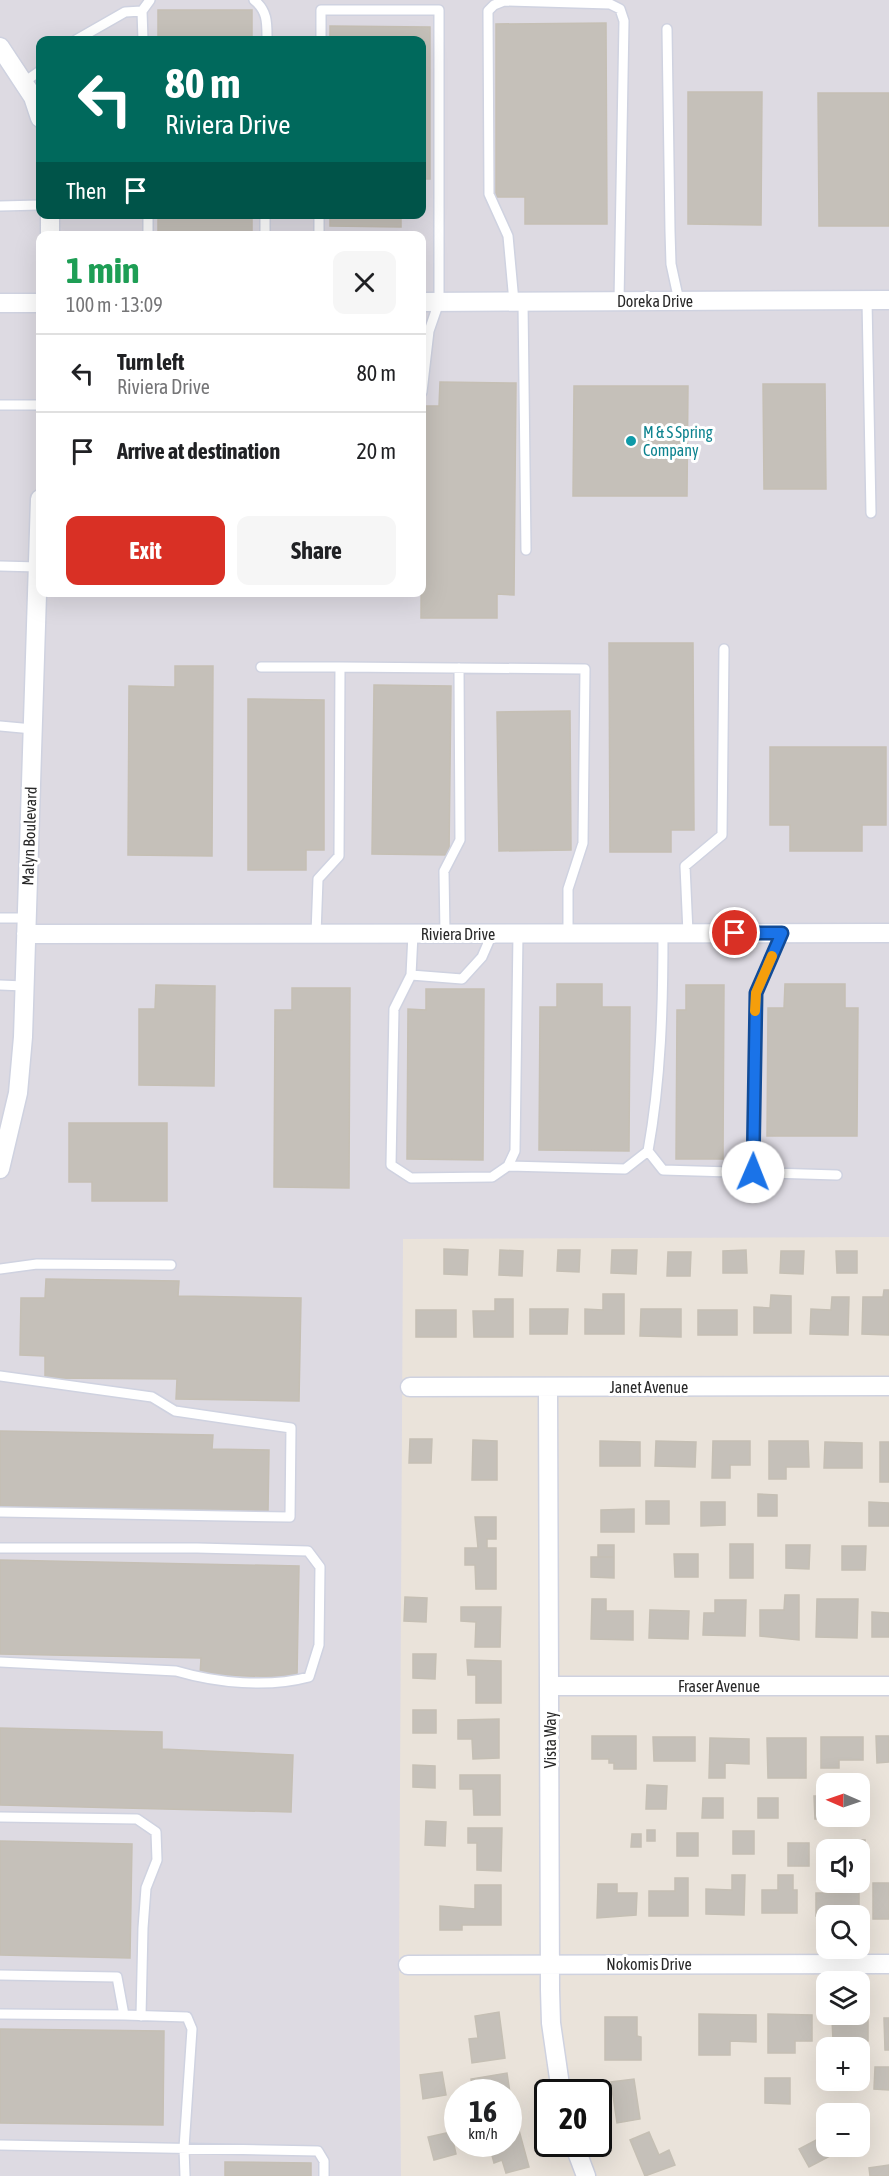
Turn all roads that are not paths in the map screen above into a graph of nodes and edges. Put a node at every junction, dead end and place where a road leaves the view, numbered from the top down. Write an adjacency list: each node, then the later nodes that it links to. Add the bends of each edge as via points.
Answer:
1 (150, 0): 3 (lane)
2 (254, 0): 7 (lane, via 263,7)
3 (142, 11): 5 (lane, via 125,12); 6 (lane)
4 (667, 29): 18 (lane, via 671,264)
5 (83, 36)
6 (143, 36)
7 (267, 36)
8 (321, 36): 19 (lane, via 321,10 439,10 439,224)
9 (0, 47): 11 (street)
10 (36, 74): 11 (lane)
11 (24, 82): 12 (street)
12 (36, 109)
13 (0, 206): 14 (lane)
14 (36, 206)
15 (867, 300): 16 (street, Doreka Drive); 18 (street, Doreka Drive); 26 (lane)
16 (889, 300)
17 (619, 301): 18 (street, Doreka Drive); 20 (street, Doreka Drive); 20 (lane, via 624,21 620,9 610,4 504,2 488,11 489,194 508,236)
18 (679, 301)
19 (430, 302): 20 (street, Doreka Drive); 23 (lane)
20 (518, 302): 27 (lane)
21 (0, 303): 22 (street)
22 (36, 303)
23 (426, 357)
24 (0, 405): 25 (lane)
25 (36, 405)
26 (871, 513)
27 (526, 550)
28 (0, 566): 29 (lane)
29 (36, 567)
30 (37, 597): 36 (street, Malyn Boulevard)
31 (724, 649): 41 (lane, via 722,835 685,866)
32 (261, 667): 33 (lane)
33 (340, 667): 34 (lane); 44 (lane, via 339,856 318,879)
34 (459, 668): 46 (lane, via 460,840 444,871); 48 (lane, via 585,669 583,843 568,889)
35 (0, 726): 36 (lane)
36 (33, 729): 38 (street, Malyn Boulevard)
37 (0, 918): 38 (lane)
38 (26, 926): 44 (street, Riviera Drive); 51 (street, Malyn Boulevard)
39 (492, 933): 46 (street, Riviera Drive); 47 (street, Riviera Drive); 49 (lane, via 482,957 462,979)
40 (663, 933): 41 (street, Riviera Drive); 48 (street, Riviera Drive); 53 (lane, via 663,1006 655,1113)
41 (688, 933): 42 (street, Riviera Drive)
42 (782, 933): 43 (street, Riviera Drive); 56 (lane, via 756,993)
43 (889, 933)
44 (316, 934): 45 (street, Riviera Drive)
45 (412, 934): 46 (street, Riviera Drive); 49 (lane)
46 (445, 934)
47 (518, 934): 48 (street, Riviera Drive); 54 (lane, via 515,1151)
48 (567, 934)
49 (411, 975): 54 (lane, via 394,1009 391,1165 411,1178 492,1177)
50 (0, 985): 51 (lane)
51 (24, 986): 52 (street, Malyn Boulevard, via 18,1093)
52 (6, 1121): 55 (street, Malyn Boulevard)
53 (648, 1151): 54 (lane, via 625,1169); 56 (lane, via 663,1170)
54 (508, 1166)
55 (0, 1169)
56 (753, 1172): 57 (lane)
57 (837, 1174)
58 (171, 1265): 59 (lane, via 37,1264)
59 (0, 1269)
60 (0, 1376): 64 (lane, via 152,1396 175,1411 291,1428 290,1517)
61 (889, 1386): 63 (street, Janet Avenue)
62 (410, 1388): 63 (street, Janet Avenue)
63 (548, 1388): 67 (street, Vista Way)
64 (0, 1512)
65 (0, 1548): 66 (lane, via 308,1551 320,1567 319,1645 309,1677 287,1683 203,1679 176,1671)
66 (0, 1662)
67 (550, 1686): 68 (street, Fraser Avenue); 74 (street, Vista Way)
68 (889, 1686)
69 (0, 1817): 71 (lane, via 137,1819 156,1832 157,1860 146,1888)
70 (132, 1927): 71 (lane)
71 (143, 1928): 78 (lane)
72 (889, 1964): 74 (street, Nokomis Drive)
73 (408, 1965): 74 (street, Nokomis Drive)
74 (550, 1965): 79 (street, Vista Way, via 551,2023)
75 (0, 1975): 77 (lane, via 117,1977)
76 (0, 2014): 77 (lane)
77 (124, 2016): 78 (lane)
78 (141, 2016): 81 (lane, via 187,2017 192,2029)
79 (559, 2079)
80 (0, 2145): 81 (lane)
81 (184, 2148): 83 (lane); 84 (lane, via 318,2151 324,2162)
82 (579, 2157): 85 (street)
83 (185, 2176)
84 (324, 2176)
85 (586, 2176)

